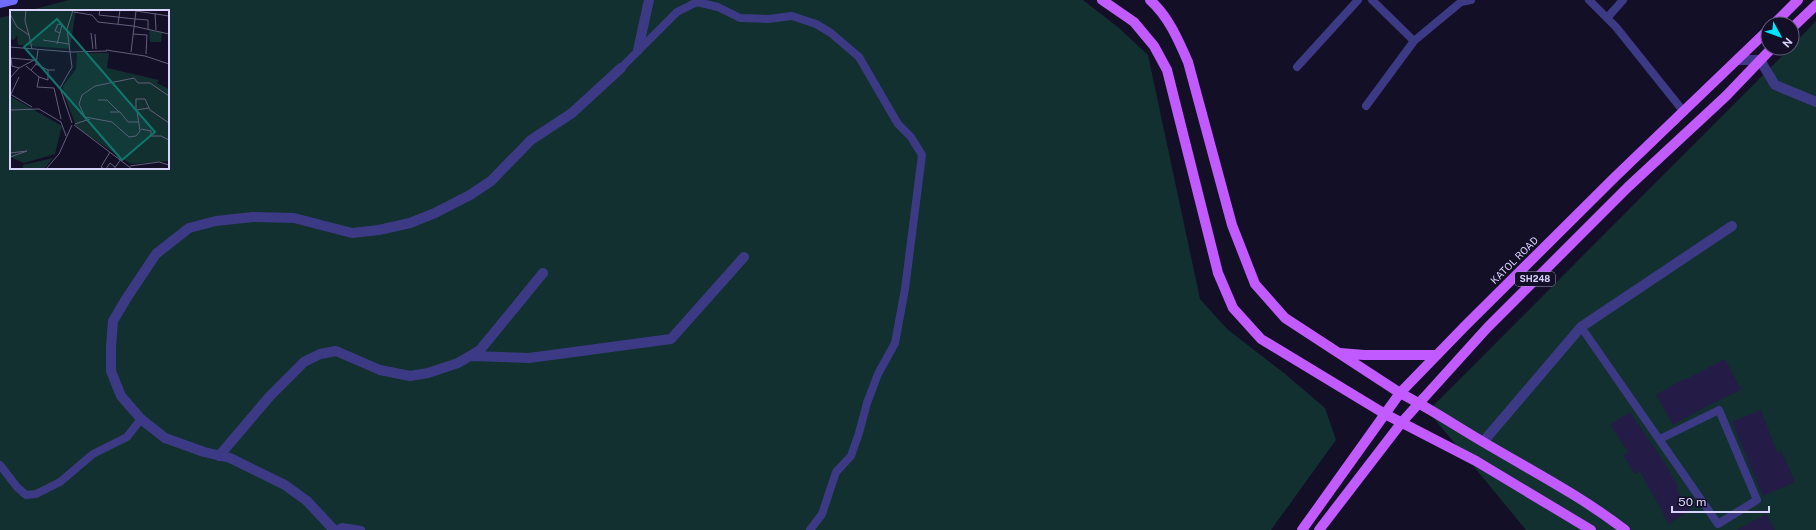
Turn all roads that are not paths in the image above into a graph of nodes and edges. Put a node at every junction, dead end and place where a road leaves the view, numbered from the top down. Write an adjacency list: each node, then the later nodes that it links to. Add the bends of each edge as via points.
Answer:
1 (13, 0): 11 (street)
2 (649, 0): 18 (street)
3 (1102, 0): 36 (main road, via 1134,22 1154,46 1167,70 1218,273 1233,308 1261,339)
4 (1150, 0): 31 (main road, via 1177,36 1188,62 1232,225 1255,284 1285,318)
5 (1358, 0): 22 (lane)
6 (1372, 0): 17 (lane)
7 (1471, 0): 17 (lane, via 1460,2)
8 (1589, 0): 14 (lane)
9 (1623, 0): 14 (lane)
10 (1798, 0): 13 (main road)
11 (0, 3)
12 (1816, 5): 15 (main road)
13 (1782, 16)
14 (1607, 18): 26 (lane)
15 (1800, 20)
16 (1760, 38): 20 (main road, KATOL ROAD / SH248)
17 (1414, 41): 25 (lane)
18 (638, 50): 23 (lane); 45 (lane, via 677,12 697,2 718,7 740,18 768,19 792,16 816,24 832,33 859,57 898,124 911,136 922,155 904,296 895,343 878,374 851,456 836,472 822,514)
19 (1764, 56): 21 (main road, SH248)
20 (1737, 60): 21 (street); 26 (main road, KATOL ROAD / SH248)
21 (1760, 60): 24 (street, via 1775,85); 35 (main road, SH248, via 1726,96 1556,258 1487,328)
22 (1297, 67)
23 (621, 68): 37 (street, via 572,113 531,140 492,181 435,213 410,223 352,233 294,218 253,217 216,221 188,228 156,254 113,321 111,371 122,396)
24 (1816, 102)
25 (1366, 106)
26 (1684, 112): 32 (main road, KATOL ROAD / SH248, via 1616,176)
27 (1732, 226): 30 (street)
28 (744, 257): 33 (street, via 671,340 529,358)
29 (543, 273): 33 (street, via 480,350)
30 (1581, 327): 39 (lane); 40 (street)
31 (1338, 353): 32 (main road); 34 (main road)
32 (1437, 355): 34 (main road, KATOL ROAD / SH248)
33 (470, 356): 41 (street, via 458,363 410,376 380,370 336,351 320,354 304,362 288,377)
34 (1400, 393): 35 (main road); 36 (main road, KATOL ROAD / SH248)
35 (1420, 403): 38 (main road, SH248); 40 (main road)
36 (1385, 414): 38 (main road); 46 (main road, KATOL ROAD / SH248)
37 (141, 419): 41 (street, via 165,438); 42 (lane, via 127,437 93,454 60,482 36,494 26,495)
38 (1402, 422): 47 (main road, SH248); 48 (main road, via 1476,461)
39 (1660, 439): 39 (lane, via 1718,524 1757,500 1719,410)
40 (1483, 442): 49 (main road, via 1574,495)
41 (218, 456): 43 (street, via 230,458 285,485 307,501)
42 (0, 465)
43 (335, 530): 44 (lane, via 342,527)
44 (360, 530)
45 (810, 530)
46 (1302, 530)
47 (1319, 530)
48 (1591, 530)
49 (1625, 530)

